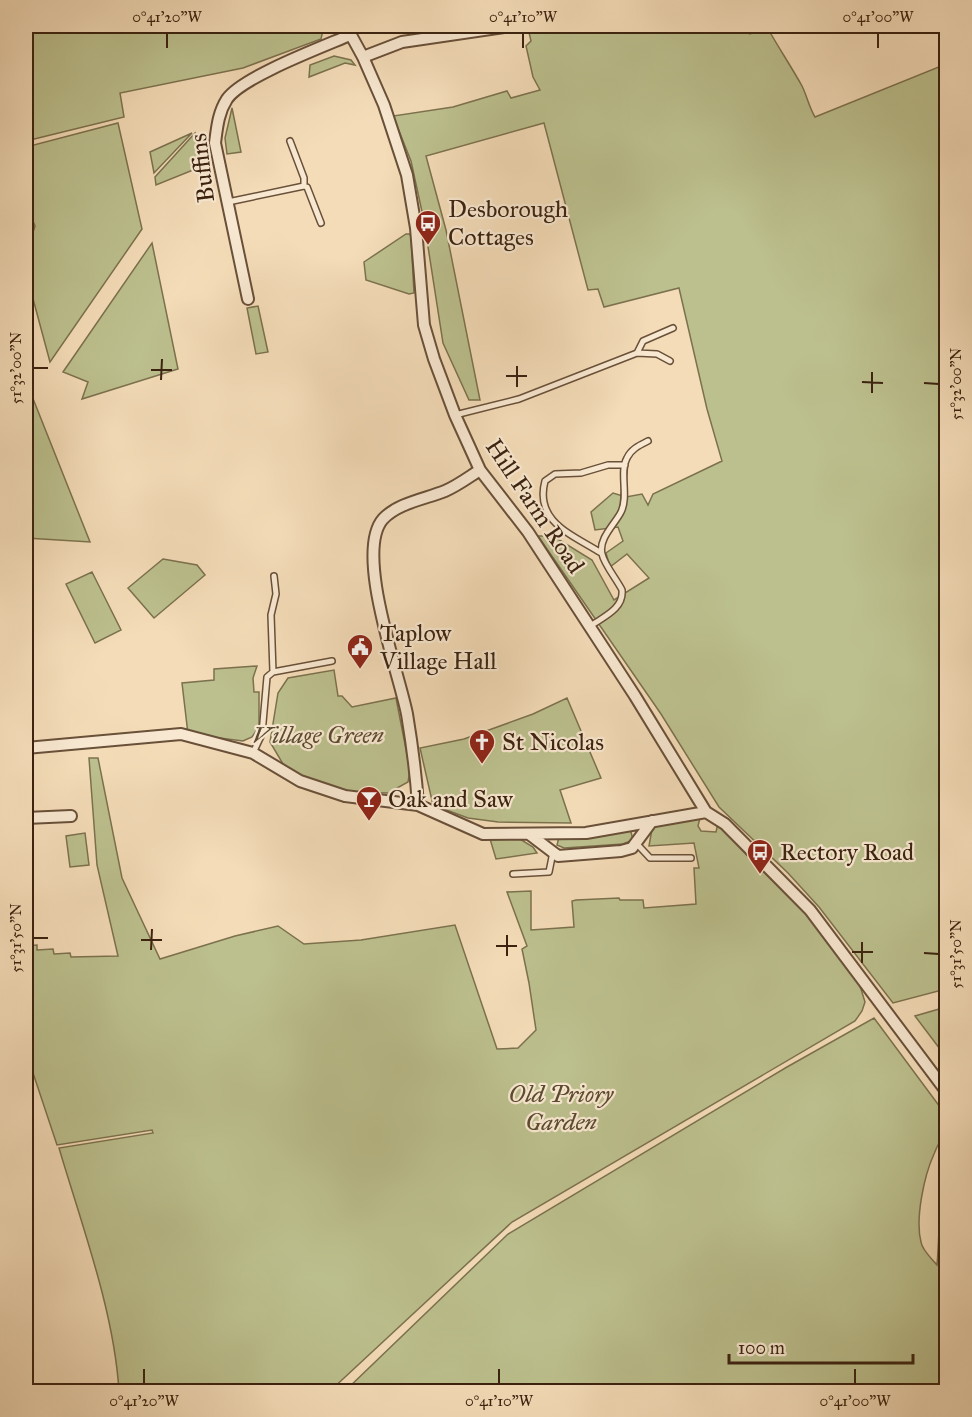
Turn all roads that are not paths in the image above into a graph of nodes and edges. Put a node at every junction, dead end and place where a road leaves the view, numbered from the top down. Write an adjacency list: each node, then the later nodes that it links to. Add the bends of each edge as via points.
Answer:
1 (512, 26): 3 (street, via 402,42)
2 (348, 30): 3 (street, Hill Farm Road); 6 (street, Buffins, via 245,84 228,98 218,119 215,143)
3 (363, 57): 12 (street, Hill Farm Road, via 407,175 424,325)
4 (290, 141): 5 (lane)
5 (304, 186): 6 (lane); 7 (lane)
6 (227, 203): 8 (street, Buffins)
7 (321, 223)
8 (248, 299)
9 (673, 328): 10 (lane, via 643,341)
10 (637, 353): 11 (lane, via 657,354); 12 (lane, via 519,399)
11 (670, 362)
12 (455, 415): 15 (street, Hill Farm Road)
13 (648, 441): 14 (lane, via 631,452)
14 (625, 465): 16 (lane, via 624,503 603,541); 16 (lane, via 555,474 545,481 543,501 548,515)
15 (480, 470): 18 (street, Hill Farm Road, via 528,532); 23 (street, via 447,490 400,507 383,520 374,537 383,623 406,712)
16 (601, 553): 18 (lane, via 623,597 617,608)
17 (274, 576): 20 (lane)
18 (589, 627): 24 (street, Hill Farm Road)
19 (332, 661): 20 (lane)
20 (273, 672): 22 (lane, via 267,677 262,734)
21 (26, 748): 22 (street, via 181,734)
22 (254, 753): 23 (street, via 300,781 345,796)
23 (418, 805): 28 (street, via 483,834)
24 (705, 812): 27 (street); 33 (street, via 725,824 810,909)
25 (71, 816): 26 (street)
26 (26, 818)
27 (652, 821): 28 (street, via 586,833); 29 (street)
28 (528, 834): 30 (street)
29 (636, 843): 30 (street, via 621,851 558,856); 31 (lane, via 650,858)
30 (553, 852): 32 (lane, via 549,872)
31 (690, 858)
32 (513, 874)
33 (946, 1091)

